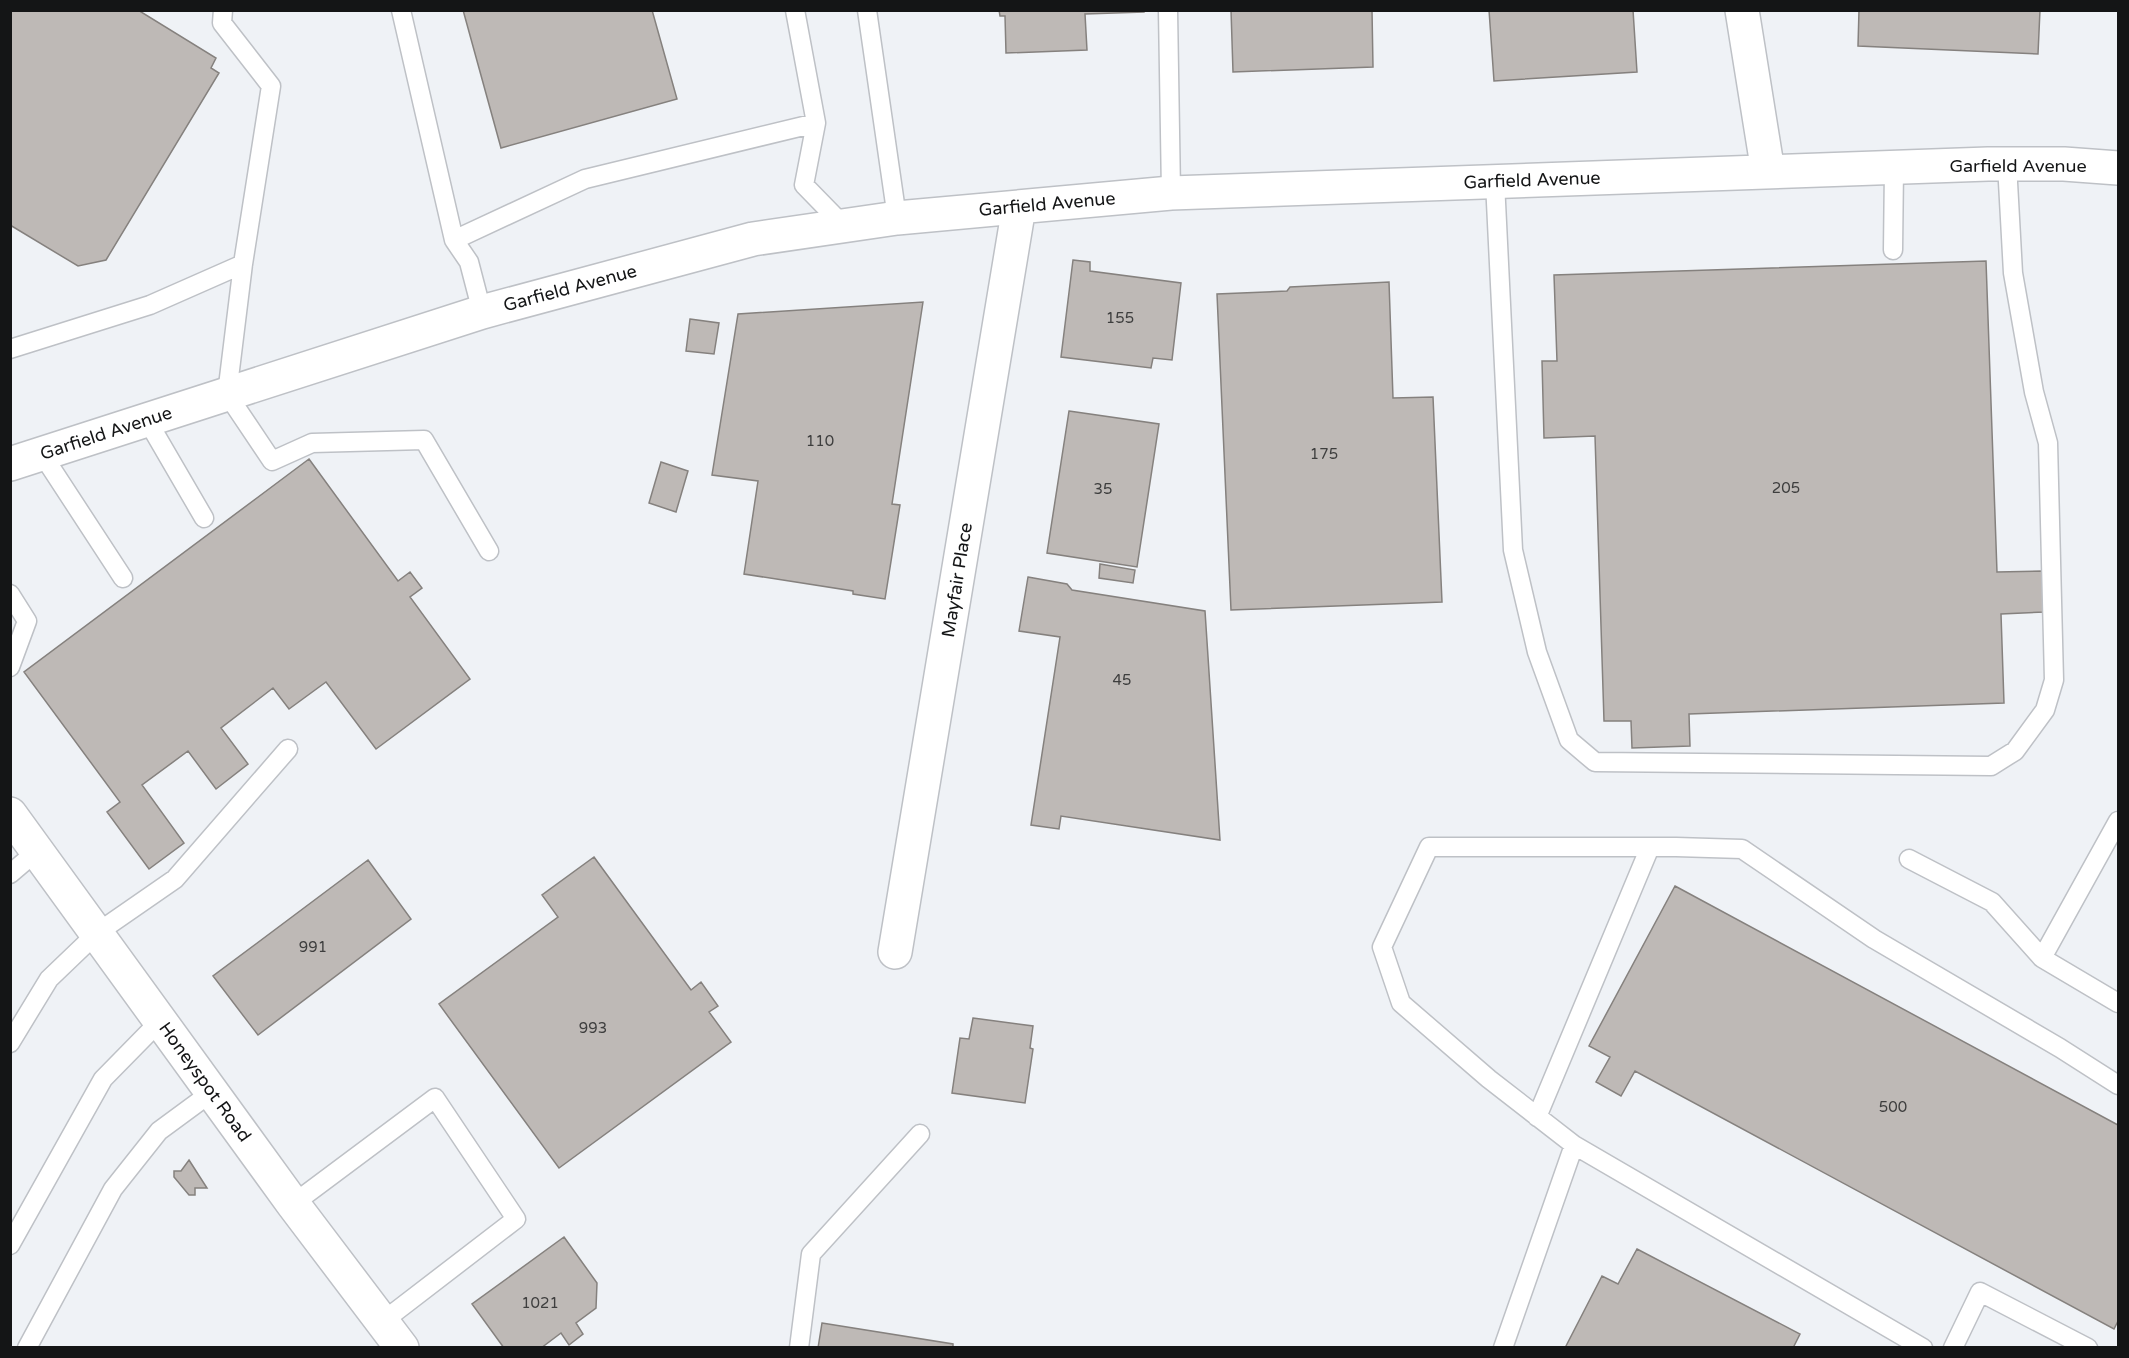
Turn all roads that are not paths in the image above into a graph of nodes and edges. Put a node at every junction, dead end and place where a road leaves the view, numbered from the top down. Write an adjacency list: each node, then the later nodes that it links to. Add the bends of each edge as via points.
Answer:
1 (222, 10): 19 (lane, via 222,23 271,86)
2 (401, 10): 17 (lane)
3 (795, 10): 7 (lane)
4 (867, 10): 15 (lane)
5 (1168, 10): 13 (lane)
6 (1742, 10): 11 (street)
7 (816, 123): 16 (lane, via 804,185); 17 (lane, via 585,179)
8 (2007, 164): 9 (street, Garfield Avenue); 10 (street, Garfield Avenue); 12 (lane, via 2013,273 2034,392 2048,443 2054,680 2045,710 2014,751 1991,766 1595,762 1569,740 1537,652 1513,550)
9 (1894, 168): 11 (street, Garfield Avenue); 18 (lane)
10 (2118, 168)
11 (1768, 172): 12 (street, Garfield Avenue)
12 (1496, 182): 13 (street, Garfield Avenue)
13 (1171, 193): 14 (street, Garfield Avenue)
14 (1019, 207): 15 (street, Garfield Avenue); 39 (street, Mayfair Place)
15 (897, 218): 16 (street, Garfield Avenue)
16 (845, 227): 20 (street, Garfield Avenue, via 753,239)
17 (454, 240): 20 (lane, via 470,262)
18 (1893, 250)
19 (243, 264): 21 (lane, via 150,305); 22 (lane)
20 (482, 312): 22 (street, Garfield Avenue)
21 (10, 349)
22 (226, 394): 23 (street, Garfield Avenue); 27 (lane, via 272,461 312,443 424,441)
23 (147, 420): 24 (street, Garfield Avenue); 26 (lane)
24 (42, 454): 25 (street, Garfield Avenue); 28 (lane)
25 (10, 464)
26 (204, 518)
27 (489, 551)
28 (123, 578)
29 (10, 594): 30 (lane, via 27,621)
30 (10, 667)
31 (288, 749): 38 (lane, via 175,879)
32 (10, 814): 35 (street, Honeyspot Road)
33 (2118, 821): 40 (lane)
34 (1650, 847): 44 (lane, via 1742,849 1874,939); 46 (lane); 46 (lane, via 1429,847 1382,947 1401,1003)
35 (37, 851): 37 (lane); 38 (street, Honeyspot Road)
36 (1909, 859): 40 (lane, via 1992,902)
37 (10, 874)
38 (97, 933): 42 (street, Honeyspot Road); 43 (lane, via 49,980)
39 (895, 952)
40 (2042, 958): 41 (lane)
41 (2118, 1003)
42 (160, 1021): 45 (street, Honeyspot Road); 50 (lane, via 103,1079)
43 (10, 1042)
44 (2118, 1085)
45 (212, 1092): 49 (street, Honeyspot Road); 52 (lane, via 159,1131 113,1189)
46 (1537, 1117): 48 (lane)
47 (920, 1134): 54 (lane, via 811,1254)
48 (1574, 1145): 55 (lane); 56 (lane)
49 (293, 1204): 51 (street, Honeyspot Road); 51 (lane, via 435,1098 516,1219)
50 (10, 1245)
51 (382, 1322): 53 (street, Honeyspot Road)
52 (27, 1347)
53 (402, 1347)
54 (799, 1347)
55 (1503, 1347)
56 (1923, 1347)
57 (1953, 1347): 58 (lane, via 1980,1292)
58 (2088, 1347)

